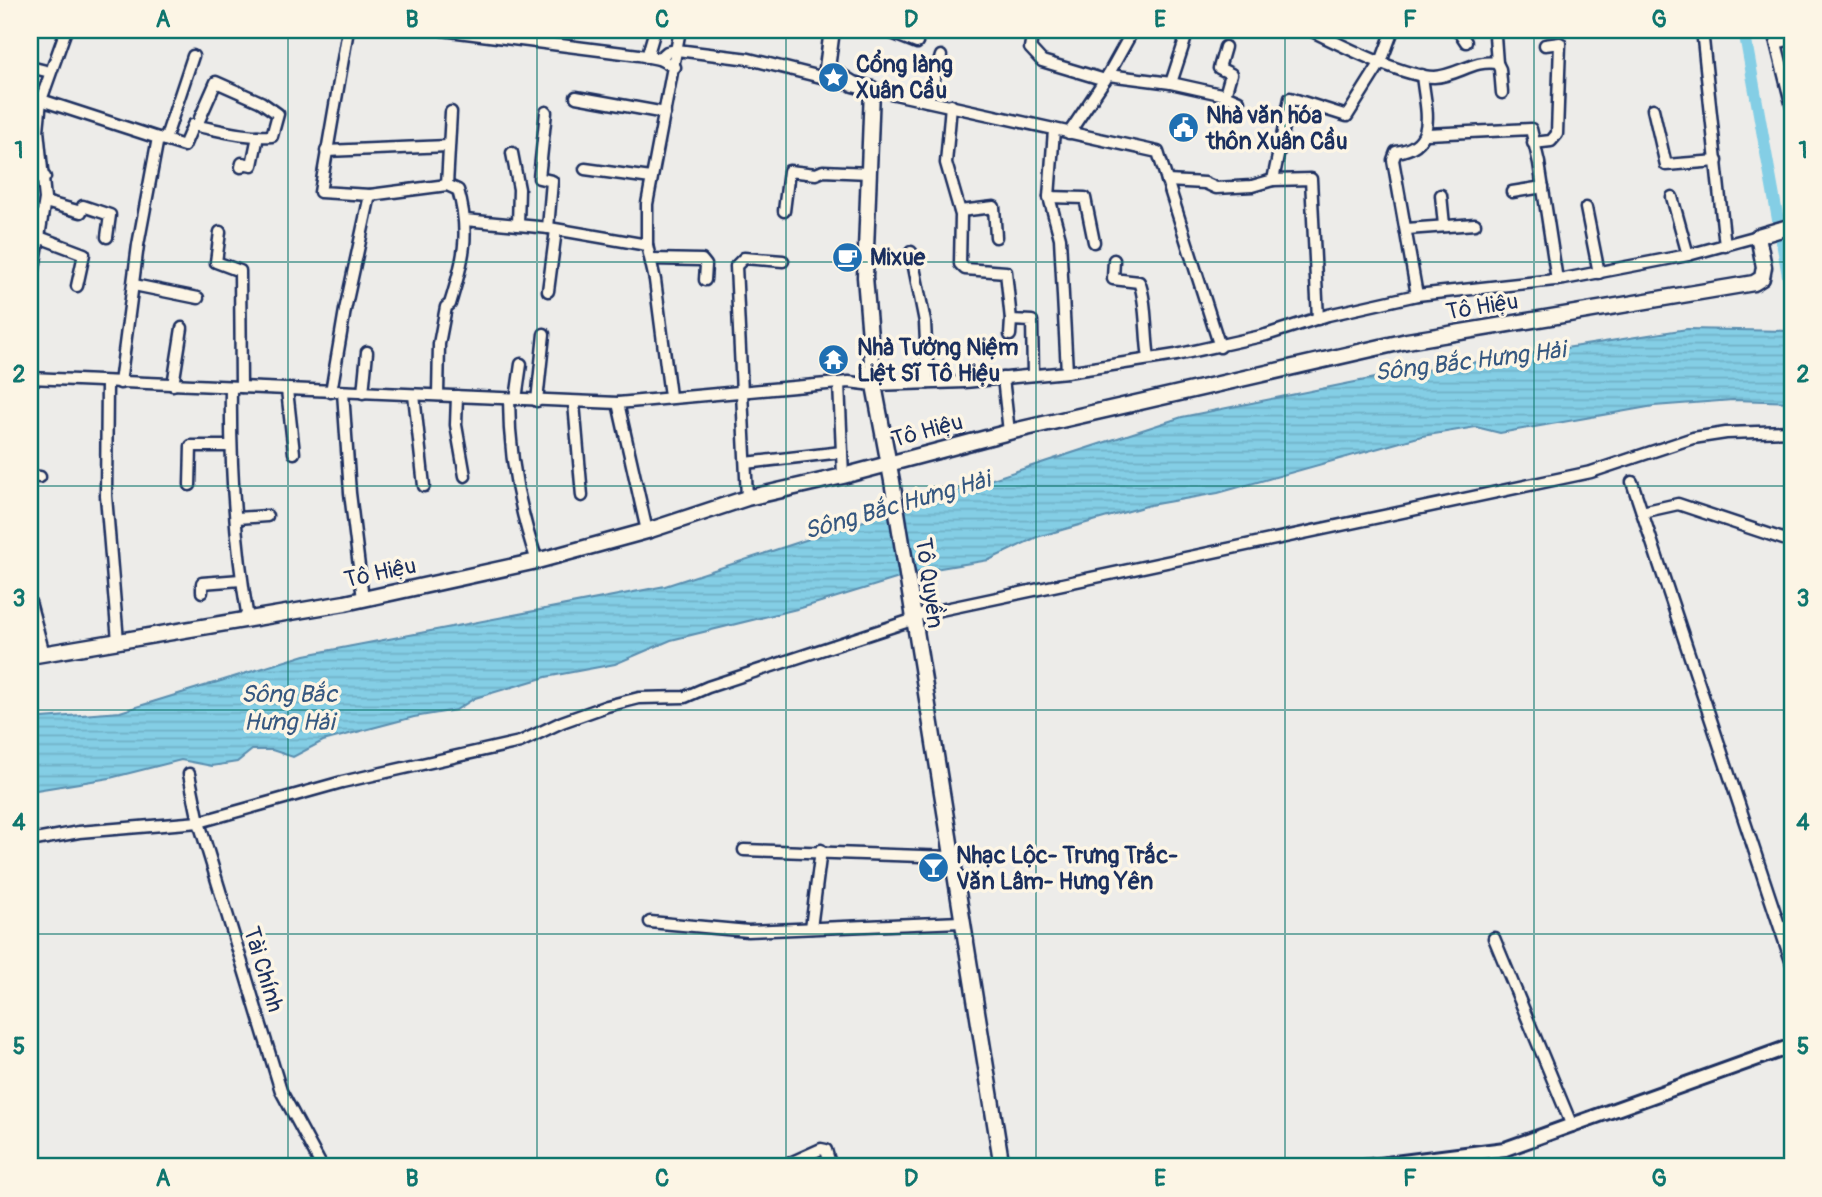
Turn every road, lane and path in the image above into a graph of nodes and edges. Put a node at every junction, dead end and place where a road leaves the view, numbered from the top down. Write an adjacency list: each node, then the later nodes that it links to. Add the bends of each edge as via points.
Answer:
1 (66, 30): 31 (street)
2 (348, 30): 58 (street)
3 (442, 30): 25 (street)
4 (655, 30): 25 (street)
5 (680, 30): 22 (street)
6 (832, 30): 32 (main road)
7 (884, 30): 18 (street)
8 (1033, 30): 34 (street, via 1030,48 1038,58)
9 (1133, 30): 34 (street)
10 (1310, 30): 14 (street)
11 (1393, 30): 27 (street)
12 (1458, 30): 19 (street)
13 (1702, 30): 60 (street)
14 (1331, 34): 27 (street)
15 (1495, 36): 28 (street)
16 (1186, 37): 35 (street)
17 (1792, 39): 44 (street, via 1776,43)
18 (917, 43)
19 (1466, 43)
20 (1545, 45): 56 (street, via 1560,43 1558,134 1552,141)
21 (1225, 47): 38 (street, via 1219,68 1231,74)
22 (677, 50): 26 (street); 30 (street); 32 (street)
23 (193, 56): 55 (street)
24 (941, 56): 41 (street)
25 (648, 57): 26 (street)
26 (659, 59): 30 (street)
27 (1381, 62): 33 (street); 67 (street, via 1347,116 1290,97)
28 (1497, 63): 33 (street, via 1476,62 1455,74); 37 (street)
29 (30, 67): 31 (street)
30 (675, 67): 48 (street)
31 (50, 72): 40 (street)
32 (826, 73): 36 (main road)
33 (1422, 75): 53 (street)
34 (1106, 77): 35 (street); 52 (street)
35 (1171, 83): 38 (street)
36 (872, 89): 41 (street); 63 (main road, Tô Quyền)
37 (1502, 93)
38 (1226, 95): 42 (street)
39 (576, 97): 48 (street)
40 (41, 100): 50 (street); 55 (street)
41 (927, 101): 43 (street)
42 (1239, 101)
43 (951, 105): 51 (street); 79 (street, via 946,163)
44 (1792, 107)
45 (1653, 109): 60 (street, via 1666,165)
46 (451, 112): 57 (street)
47 (546, 112): 85 (street, via 539,178 552,181)
48 (664, 113): 66 (street)
49 (197, 125): 54 (street); 54 (street, via 216,82 278,114 272,136); 55 (street, via 184,146)
50 (34, 129): 65 (street)
51 (1054, 130): 52 (street); 74 (street)
52 (1069, 133): 68 (street, via 1158,152)
53 (1427, 134): 56 (street, via 1531,129); 86 (street, via 1420,145 1394,155)
54 (258, 136): 61 (street, via 252,165 243,163)
55 (162, 139): 104 (street)
56 (1533, 143): 70 (street)
57 (448, 146): 58 (street); 69 (street)
58 (326, 151): 72 (street, via 320,192)
59 (512, 153): 82 (street, via 519,188)
60 (1717, 161): 94 (street)
61 (241, 167)
62 (585, 169): 66 (street)
63 (869, 173): 78 (street, via 789,170); 127 (main road, Tô Quyền, via 865,277)
64 (30, 177): 65 (street)
65 (45, 177): 76 (street)
66 (651, 177): 93 (street)
67 (1273, 180): 68 (street, via 1216,188); 110 (street, via 1311,179)
68 (1167, 181): 115 (street)
69 (447, 185): 72 (street); 80 (street, via 458,190)
70 (1543, 187): 71 (street); 102 (street)
71 (1512, 192)
72 (370, 195): 132 (street)
73 (1441, 195): 83 (street)
74 (1049, 197): 92 (street, via 1084,198); 119 (street, via 1060,238)
75 (1672, 197): 96 (street)
76 (45, 202): 89 (street); 90 (street, via 81,212 83,206 94,208 110,215)
77 (1586, 208): 101 (street)
78 (785, 211)
79 (960, 211): 91 (street, via 994,207); 111 (street, via 961,266 1006,272)
80 (465, 220): 82 (street); 136 (street, via 466,248 439,344)
81 (1475, 224): 83 (street)
82 (518, 225): 85 (street)
83 (1444, 225): 86 (street)
84 (1792, 226): 88 (main road)
85 (552, 229): 93 (street); 106 (street)
86 (1407, 229): 108 (street)
87 (220, 232): 129 (street, via 216,262 240,271)
88 (1762, 235): 94 (street); 144 (main road, Tô Hiệu, via 1764,267 1762,278 1754,283 1407,341)
89 (39, 237): 100 (street); 105 (street, via 84,254)
90 (107, 237)
91 (996, 237)
92 (1094, 242)
93 (647, 245): 97 (street)
94 (1725, 246): 96 (street)
95 (911, 252): 126 (street, via 925,322)
96 (1688, 255): 101 (street)
97 (650, 259): 103 (street, via 702,260); 138 (street)
98 (1114, 260): 117 (street, via 1113,279 1139,282 1144,293)
99 (783, 261): 131 (street, via 744,258 736,266)
100 (32, 266): 107 (street)
101 (1600, 273): 102 (street)
102 (1557, 279): 108 (street)
103 (705, 280)
104 (134, 285): 109 (street); 124 (street)
105 (77, 286)
106 (548, 291)
107 (30, 294)
108 (1417, 295): 110 (street)
109 (198, 298)
110 (1318, 319): 115 (street)
111 (1011, 320): 114 (street); 120 (street, via 1032,321)
112 (182, 328): 128 (street)
113 (544, 334): 140 (street)
114 (1010, 335)
115 (1220, 346): 117 (street)
116 (367, 352): 134 (street)
117 (1149, 358): 119 (street)
118 (521, 364): 139 (street)
119 (1067, 372): 120 (street)
120 (1033, 375): 122 (street)
121 (30, 378): 123 (street)
122 (1003, 378): 126 (street); 144 (street)
123 (107, 383): 124 (street); 169 (street, via 106,496)
124 (120, 383): 128 (street)
125 (839, 383): 127 (street); 131 (street); 146 (street)
126 (928, 383): 127 (street)
127 (874, 384): 149 (main road, Tô Quyền)
128 (173, 385): 129 (street)
129 (236, 387): 130 (street); 145 (street)
130 (287, 390): 132 (street); 147 (street)
131 (744, 390): 138 (street); 148 (street)
132 (331, 392): 133 (street)
133 (343, 393): 134 (street); 165 (street, via 349,494)
134 (363, 393): 135 (street)
135 (414, 395): 136 (street); 154 (street)
136 (438, 395): 137 (street)
137 (457, 396): 139 (street); 150 (street, via 456,425)
138 (670, 396): 142 (street)
139 (513, 399): 140 (street); 162 (street, via 509,432 520,502)
140 (537, 401): 141 (street)
141 (574, 403): 142 (street); 155 (street)
142 (618, 403): 160 (street)
143 (1792, 431): 167 (street, via 1693,438 1591,472)
144 (1009, 432): 149 (main road, Tô Hiệu)
145 (230, 446): 153 (street, via 191,446); 159 (street)
146 (842, 452): 148 (street); 151 (street)
147 (294, 453)
148 (746, 463): 156 (street)
149 (889, 463): 151 (main road, Tô Hiệu); 167 (main road, Tô Quyền)
150 (465, 476)
151 (843, 476): 156 (main road, Tô Hiệu)
152 (1632, 482): 157 (street)
153 (190, 485)
154 (424, 486)
155 (582, 496)
156 (747, 498): 160 (main road, Tô Hiệu)
157 (1642, 512): 161 (street, via 1678,504); 181 (street)
158 (267, 516): 159 (street)
159 (237, 517): 163 (street)
160 (647, 531): 162 (main road, Tô Hiệu)
161 (1786, 540)
162 (537, 561): 165 (main road, Tô Hiệu)
163 (242, 580): 164 (street, via 202,583); 168 (street)
164 (202, 592)
165 (363, 598): 168 (main road, Tô Hiệu)
166 (30, 602): 170 (street)
167 (912, 618): 172 (street, via 685,698 639,698 607,706 520,742 342,782); 176 (main road, Tô Quyền)
168 (248, 619): 169 (main road, Tô Hiệu)
169 (118, 641): 170 (main road, Tô Hiệu)
170 (37, 655)
171 (189, 774): 172 (street, Tài Chính)
172 (199, 822): 173 (street); 186 (street, Tài Chính, via 281,1091)
173 (30, 841)
174 (744, 850): 175 (street)
175 (821, 850): 176 (street); 180 (street)
176 (951, 858): 178 (main road, Tô Quyền)
177 (650, 922): 180 (street, via 720,931)
178 (961, 922): 180 (street); 189 (main road, Tô Quyền)
179 (1792, 923): 181 (street)
180 (811, 928)
181 (1782, 929): 183 (street)
182 (1494, 938): 185 (street)
183 (1792, 964)
184 (1792, 1046): 185 (street)
185 (1572, 1126): 190 (street, via 1505,1149)
186 (322, 1167)
187 (781, 1167): 188 (street, via 821,1149 826,1150)
188 (831, 1167)
189 (1002, 1167)
190 (1363, 1167)

